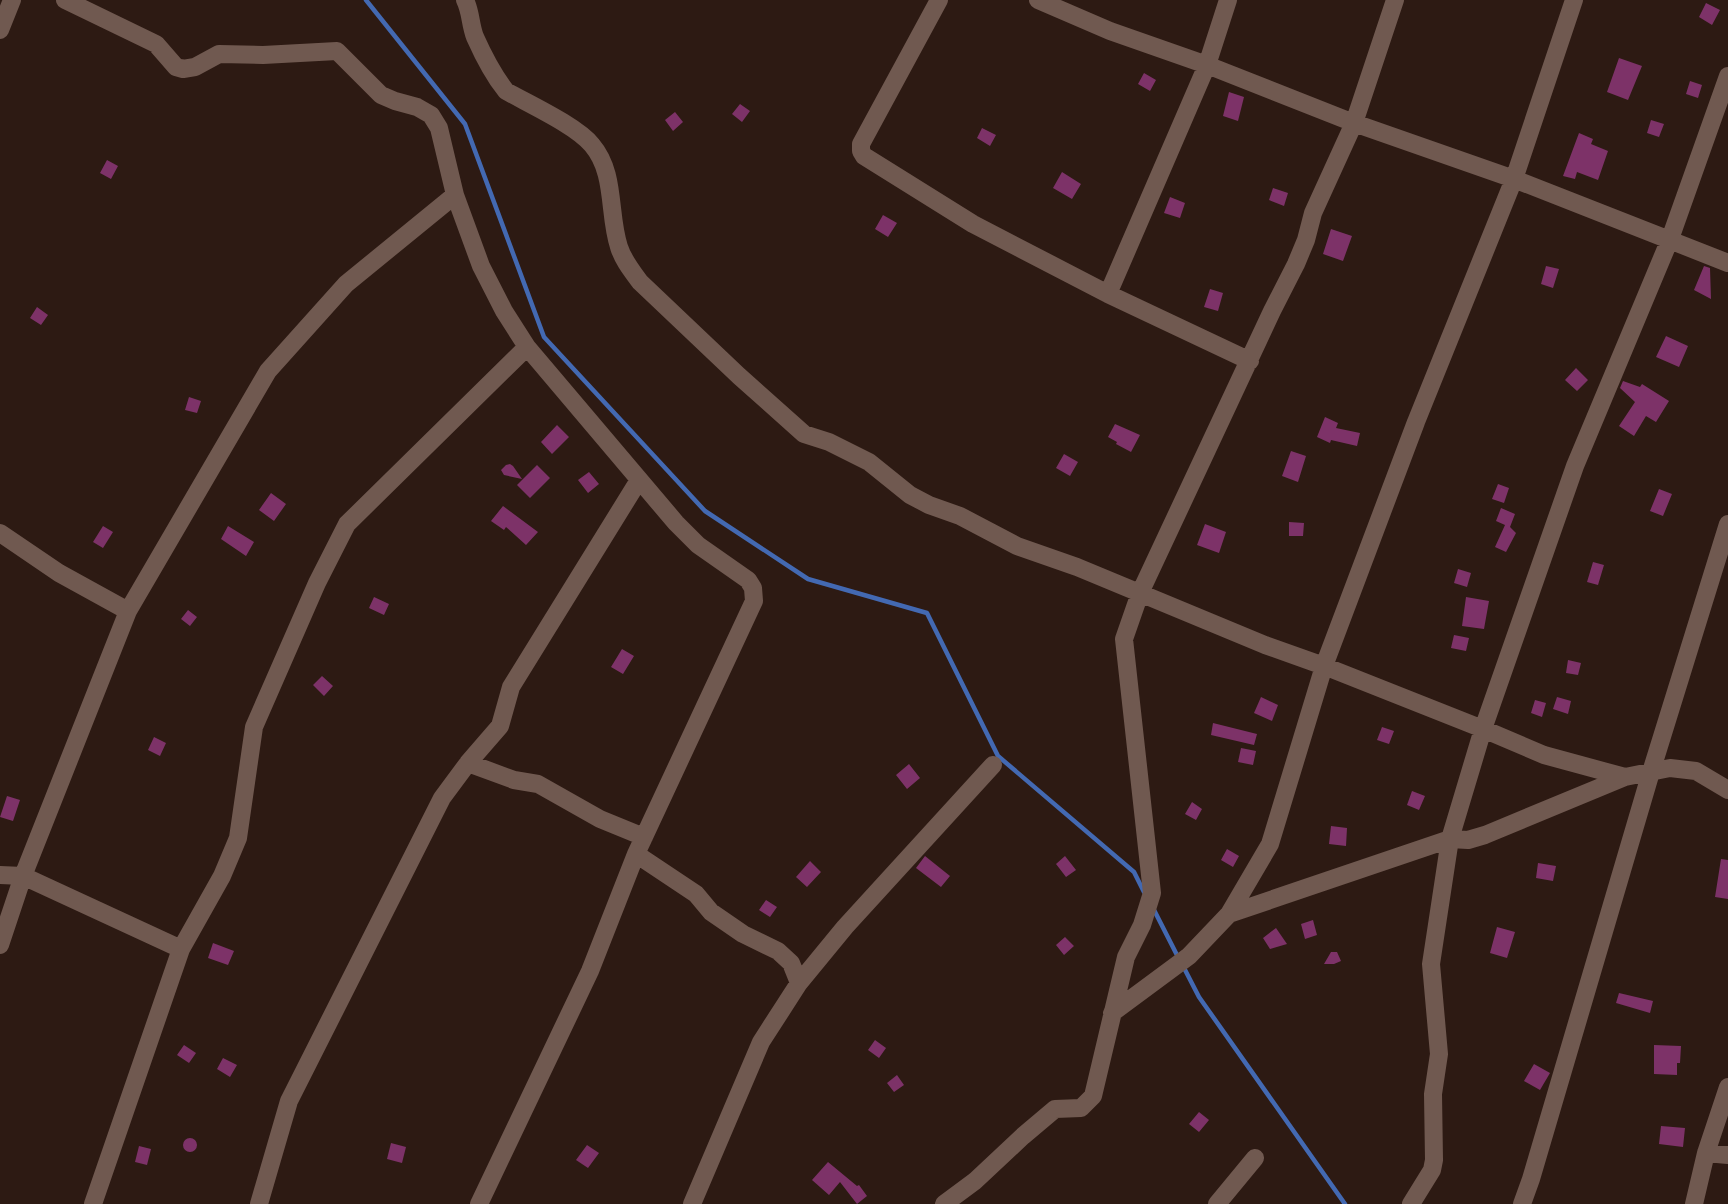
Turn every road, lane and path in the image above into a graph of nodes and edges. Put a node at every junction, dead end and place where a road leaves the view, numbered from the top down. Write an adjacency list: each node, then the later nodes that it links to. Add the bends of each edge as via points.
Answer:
1 (12, 0): 9 (street)
2 (65, 0): 14 (street, via 156,44 176,67 183,69 219,54 338,51 381,95 431,115 439,128)
3 (465, 0): 23 (street, via 475,36 506,91 592,143 603,161 619,247 640,282 804,434 869,462 929,506 960,516 1017,546)
4 (939, 0): 17 (street, via 861,144 861,151 973,224)
5 (1038, 0): 10 (street, via 1110,31)
6 (1228, 0): 10 (street)
7 (1395, 0): 12 (street)
8 (1574, 0): 13 (street)
9 (0, 30)
10 (1207, 65): 12 (street); 17 (street)
11 (1728, 76): 15 (street)
12 (1354, 123): 13 (street); 19 (street, via 1312,213 1296,264)
13 (1514, 179): 15 (street); 25 (street)
14 (455, 195): 18 (street, via 482,266); 24 (street, via 346,284 268,371)
15 (1670, 239): 16 (street); 26 (street, via 1575,466)
16 (1728, 263)
17 (1108, 294): 19 (street)
18 (527, 347): 20 (street); 39 (street, via 347,524 254,727 238,838 222,876)
19 (1250, 361): 23 (street)
20 (639, 480): 27 (street, via 511,687 500,726); 32 (street, via 698,545 748,580 754,601)
21 (1728, 524): 29 (street)
22 (0, 533): 24 (street, via 59,573)
23 (1140, 593): 25 (street); 41 (street, via 1124,639 1152,893 1126,957)
24 (128, 611): 36 (street)
25 (1324, 666): 26 (street); 37 (street, via 1270,844)
26 (1483, 729): 30 (street, via 1544,755); 33 (street)
27 (468, 763): 32 (street, via 514,780 538,784 600,819); 47 (street, via 442,798 289,1101)
28 (993, 765): 40 (street, via 845,927)
29 (1651, 772): 30 (street); 31 (street, via 1670,768 1696,771); 53 (street)
30 (1625, 777): 33 (street, via 1485,836)
31 (1728, 790)
32 (644, 837): 34 (street)
33 (1450, 839): 37 (street); 52 (street, via 1431,964 1439,1054 1433,1094 1434,1160)
34 (636, 854): 40 (street, via 696,894 711,912 743,934 778,951 791,963); 48 (street, via 590,971)
35 (0, 875): 36 (street)
36 (23, 876): 38 (street); 39 (street)
37 (1229, 914): 41 (street, via 1189,956)
38 (0, 945)
39 (181, 949): 46 (street)
40 (800, 983): 49 (street, via 761,1042)
41 (1112, 1013): 50 (street, via 1093,1096 1086,1104 1081,1108 1055,1109)
42 (1728, 1087): 43 (street)
43 (1706, 1153): 44 (street); 54 (street)
44 (1728, 1155)
45 (1256, 1158): 51 (street)
46 (93, 1204)
47 (259, 1204)
48 (479, 1204)
49 (692, 1204)
50 (944, 1204)
51 (1216, 1204)
52 (1411, 1204)
53 (1522, 1204)
54 (1694, 1204)

